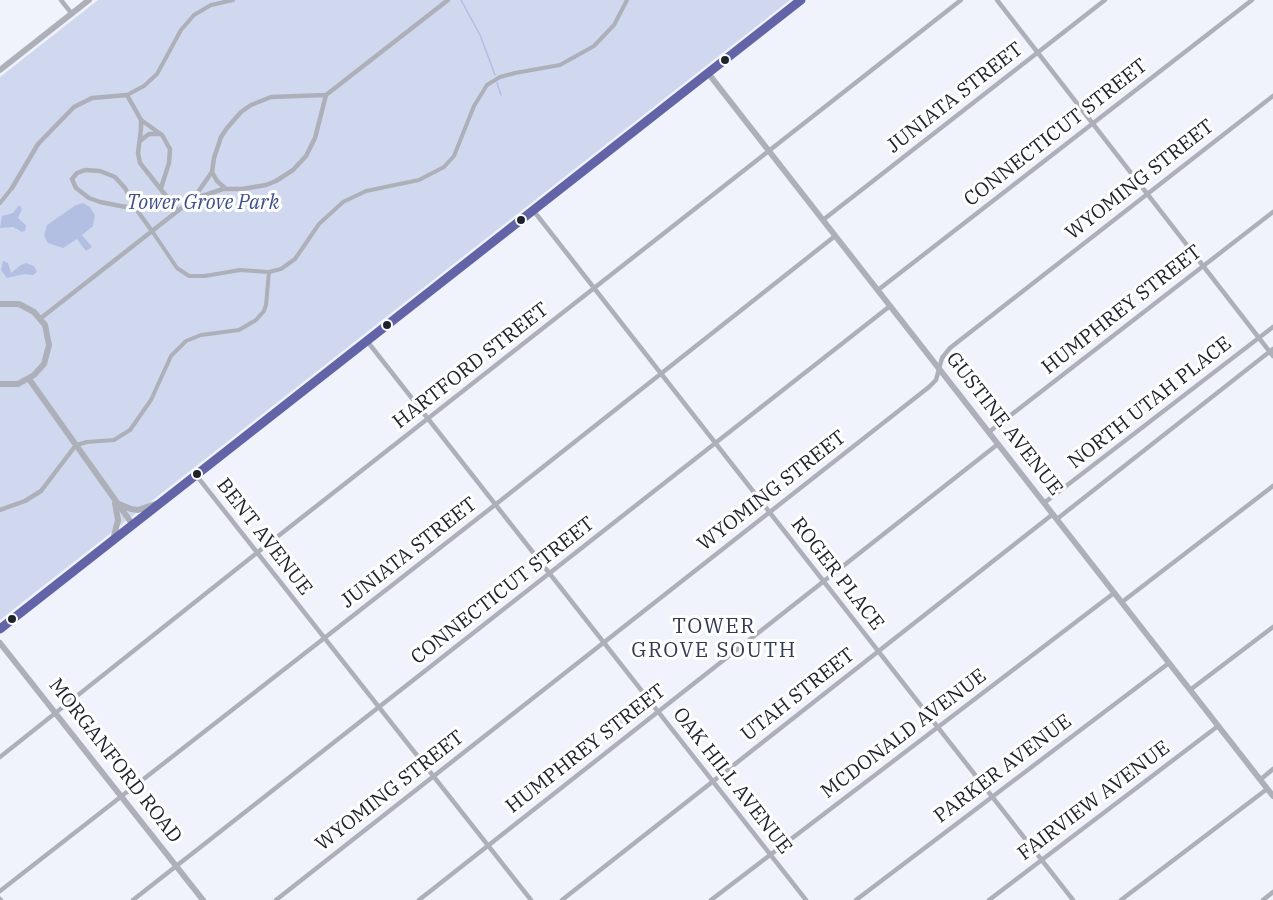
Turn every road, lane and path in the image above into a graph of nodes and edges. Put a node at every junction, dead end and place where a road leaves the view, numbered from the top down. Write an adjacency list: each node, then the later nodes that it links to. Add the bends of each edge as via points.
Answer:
1 (61, 0): 11 (street)
2 (89, 0): 11 (street)
3 (233, 0): 15 (street, via 211,5 189,19 157,74)
4 (448, 0): 16 (street)
5 (627, 0): 38 (street, via 614,26 594,46 560,65 507,75 487,85 454,156 444,167 419,180 349,198 325,218 290,264)
6 (801, 0): 14 (main road)
7 (961, 0): 22 (street, HARTFORD STREET)
8 (997, 0): 12 (street)
9 (1105, 0): 12 (street, JUNIATA STREET)
10 (1252, 0): 19 (street, CONNECTICUT STREET)
11 (72, 14): 13 (street)
12 (1038, 53): 19 (street); 34 (street, JUNIATA STREET)
13 (0, 70)
14 (708, 73): 22 (street, GUSTINE AVENUE); 31 (main road)
15 (127, 95): 18 (street); 24 (street, via 92,98 74,107 38,144)
16 (326, 95): 23 (street, via 285,95 251,105 227,128 217,148); 26 (street, via 315,138 293,171 266,185)
17 (1273, 96): 27 (street, WYOMING STREET)
18 (141, 120): 20 (street); 21 (street)
19 (1093, 123): 27 (street); 40 (street, CONNECTICUT STREET)
20 (162, 135): 21 (street, via 149,134); 25 (street, via 170,152)
21 (139, 143): 25 (street, via 140,163)
22 (769, 151): 34 (street, GUSTINE AVENUE); 39 (street, HARTFORD STREET)
23 (212, 172): 26 (street); 28 (street)
24 (12, 188): 29 (street)
25 (161, 188): 32 (street)
26 (227, 188): 28 (street)
27 (1147, 193): 37 (street); 48 (street, WYOMING STREET, via 950,348)
28 (193, 199): 32 (street)
29 (0, 203)
30 (136, 209): 30 (street, via 120,182 108,173 85,170 74,176 74,184 89,198); 35 (street)
31 (533, 210): 39 (street, ROGER PLACE); 46 (main road)
32 (178, 211): 35 (street)
33 (1273, 212): 37 (street, HUMPHREY STREET)
34 (823, 220): 36 (street, GUSTINE AVENUE)
35 (152, 231): 38 (street, via 177,268 189,276 240,270); 43 (street)
36 (835, 236): 40 (street, GUSTINE AVENUE); 49 (street, JUNIATA STREET)
37 (1203, 266): 45 (street); 53 (street, HUMPHREY STREET)
38 (269, 272): 56 (street, via 266,305 256,320 239,330 186,341 171,356 151,400 130,430 111,441)
39 (594, 288): 49 (street, ROGER PLACE); 52 (street, HARTFORD STREET)
40 (878, 290): 42 (street, GUSTINE AVENUE)
41 (0, 304): 43 (street, via 22,305)
42 (890, 306): 48 (street, GUSTINE AVENUE); 54 (street, CONNECTICUT STREET)
43 (41, 318): 50 (street, via 48,333 48,352 40,370)
44 (1273, 327): 45 (street, NORTH UTAH PLACE)
45 (1259, 338): 47 (street); 61 (street, NORTH UTAH PLACE)
46 (367, 341): 52 (street, OAK HILL AVENUE); 57 (main road)
47 (1272, 352): 65 (street, UTAH STREET)
48 (939, 368): 53 (street, GUSTINE AVENUE); 64 (street, WYOMING STREET, via 929,387)
49 (661, 374): 54 (street, ROGER PLACE); 62 (street, JUNIATA STREET)
50 (29, 379): 51 (street); 56 (street)
51 (0, 384)
52 (429, 418): 62 (street, OAK HILL AVENUE); 68 (street, HARTFORD STREET)
53 (988, 432): 55 (street, GUSTINE AVENUE)
54 (715, 443): 64 (street, ROGER PLACE); 69 (street, CONNECTICUT STREET)
55 (998, 444): 61 (street, GUSTINE AVENUE); 70 (street, HUMPHREY STREET)
56 (76, 445): 59 (street); 63 (street, via 41,491)
57 (196, 475): 60 (main road); 68 (street, BENT AVENUE)
58 (1273, 486): 72 (street)
59 (114, 500): 60 (street, via 134,510); 66 (street); 67 (street, via 117,520)
60 (163, 501): 66 (main road)
61 (1044, 503): 65 (street, GUSTINE AVENUE)
62 (496, 504): 69 (street, OAK HILL AVENUE); 75 (street, JUNIATA STREET)
63 (0, 510)
64 (770, 513): 70 (street, ROGER PLACE); 77 (street, WYOMING STREET)
65 (1055, 517): 71 (street, GUSTINE AVENUE); 78 (street, UTAH STREET)
66 (133, 525): 67 (main road)
67 (113, 540): 74 (main road)
68 (258, 552): 75 (street, BENT AVENUE); 83 (street, HARTFORD STREET)
69 (550, 574): 77 (street, OAK HILL AVENUE); 81 (street, CONNECTICUT STREET)
70 (823, 581): 78 (street, ROGER PLACE); 82 (street, HUMPHREY STREET)
71 (1114, 593): 72 (street, GUSTINE AVENUE); 85 (street, MCDONALD AVENUE)
72 (1122, 602): 79 (street, GUSTINE AVENUE)
73 (1273, 627): 80 (street)
74 (0, 629)
75 (325, 637): 81 (street, BENT AVENUE); 94 (street, JUNIATA STREET)
76 (0, 643): 83 (street, MORGANFORD ROAD)
77 (605, 643): 82 (street, OAK HILL AVENUE); 88 (street, WYOMING STREET)
78 (878, 651): 85 (street, ROGER PLACE); 90 (street, UTAH STREET)
79 (1169, 663): 80 (street, GUSTINE AVENUE); 92 (street, PARKER AVENUE)
80 (1190, 690): 84 (street, GUSTINE AVENUE)
81 (379, 707): 88 (street, BENT AVENUE); 98 (street, CONNECTICUT STREET)
82 (659, 711): 90 (street, OAK HILL AVENUE); 95 (street, HUMPHREY STREET)
83 (55, 713): 86 (street, HARTFORD STREET); 94 (street, MORGANFORD ROAD)
84 (1218, 726): 89 (street, GUSTINE AVENUE); 97 (street, FAIRVIEW AVENUE)
85 (938, 727): 92 (street, ROGER PLACE); 96 (street, MCDONALD AVENUE)
86 (0, 757)
87 (1273, 769): 89 (street)
88 (434, 776): 95 (street, BENT AVENUE); 103 (street, WYOMING STREET)
89 (1260, 780): 91 (street, GUSTINE AVENUE)
90 (713, 782): 96 (street, OAK HILL AVENUE); 106 (street, UTAH STREET)
91 (1267, 789): 93 (street, GUSTINE AVENUE); 112 (street)
92 (992, 796): 97 (street, ROGER PLACE); 109 (street, PARKER AVENUE)
93 (1273, 796)
94 (122, 797): 98 (street, MORGANFORD ROAD); 99 (street, JUNIATA STREET)
95 (489, 845): 104 (street, HUMPHREY STREET); 105 (street, BENT AVENUE)
96 (770, 855): 107 (street, MCDONALD AVENUE); 108 (street, OAK HILL AVENUE)
97 (1042, 859): 110 (street, FAIRVIEW AVENUE); 111 (street, ROGER PLACE)
98 (176, 866): 101 (street, CONNECTICUT STREET); 102 (street, MORGANFORD ROAD)
99 (0, 891)
100 (1273, 892): 113 (street)
101 (133, 900)
102 (203, 900)
103 (276, 900)
104 (419, 900)
105 (531, 900)
106 (562, 900)
107 (711, 900)
108 (806, 900)
109 (856, 900)
110 (989, 900)
111 (1073, 900)
112 (1121, 900)
113 (1263, 900)

